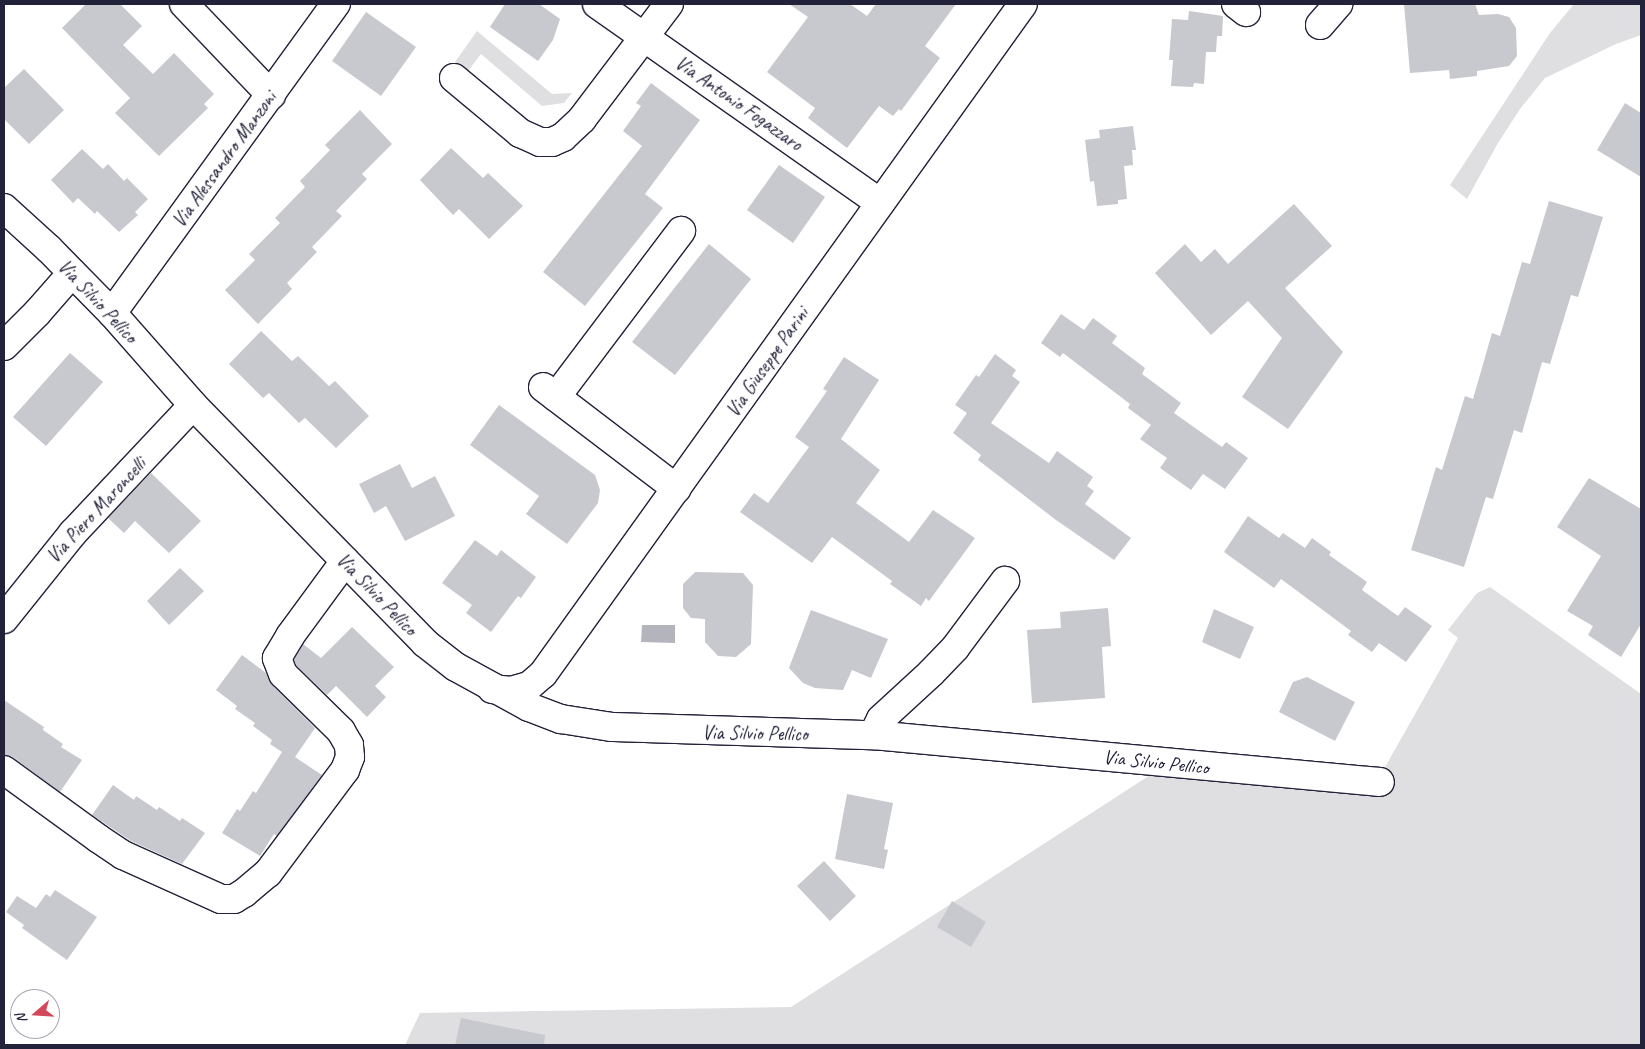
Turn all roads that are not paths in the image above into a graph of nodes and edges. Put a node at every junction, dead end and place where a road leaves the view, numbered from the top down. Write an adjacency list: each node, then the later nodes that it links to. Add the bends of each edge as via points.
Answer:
1 (184, 4): 10 (street)
2 (336, 4): 10 (street, Via Alessandro Manzoni)
3 (597, 4): 8 (street, Via Antonio Fogazzaro)
4 (669, 4): 8 (street)
5 (1023, 4): 11 (street, Via Giuseppe Parini)
6 (1338, 4): 7 (street)
7 (1320, 25)
8 (644, 37): 9 (street, via 573,130 552,142 529,139 520,134); 11 (street, Via Antonio Fogazzaro)
9 (454, 78)
10 (271, 95): 15 (street, Via Alessandro Manzoni)
11 (880, 203): 18 (street, Via Giuseppe Parini)
12 (4, 208): 14 (street, Via Silvio Pellico)
13 (681, 231): 18 (street, via 550,392)
14 (72, 273): 15 (street, Via Silvio Pellico); 16 (street)
15 (112, 312): 17 (street, Via Silvio Pellico)
16 (4, 346)
17 (193, 406): 19 (street, Via Silvio Pellico); 21 (street, Via Piero Maroncelli, via 73,533)
18 (677, 489): 22 (street, Via Giuseppe Parini, via 543,674 529,686 510,691)
19 (345, 561): 22 (street, Via Silvio Pellico, via 425,643 456,668); 24 (street, via 285,642 277,658 283,674 341,732 349,745 350,757 345,770 268,873 244,893 234,899 221,899 123,855)
20 (1005, 581): 23 (street, via 955,648 881,719)
21 (4, 619)
22 (491, 688): 23 (street, Via Silvio Pellico, via 561,719 612,727)
23 (873, 735): 25 (street, Via Silvio Pellico)
24 (4, 770)
25 (1380, 782)

